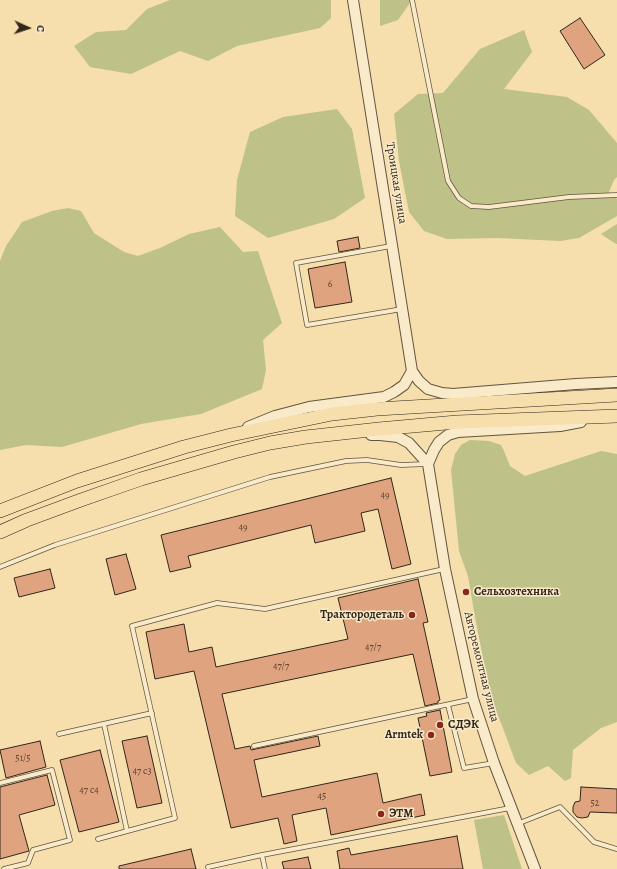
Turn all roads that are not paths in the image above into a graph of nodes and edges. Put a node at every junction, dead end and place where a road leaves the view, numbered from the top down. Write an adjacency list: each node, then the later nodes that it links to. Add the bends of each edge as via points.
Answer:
1 (353, 0): 4 (street, Троицкая улица)
2 (412, 0): 3 (lane, via 448,181 458,198 471,206 489,207 569,197)
3 (617, 195)
4 (392, 246): 5 (street, Троицкая улица); 5 (lane, via 296,263 307,325)
5 (402, 308): 6 (street, Троицкая улица)
6 (412, 371): 7 (street, via 428,389 454,394); 10 (street, via 404,384 384,397 309,407 275,416)
7 (617, 382)
8 (617, 395): 10 (highway, via 377,409 332,414)
9 (614, 416): 11 (highway, via 457,422 379,428); 12 (street, via 560,426 458,432 440,442)
10 (231, 435): 13 (highway, via 184,446 76,481)
11 (270, 443): 12 (street, via 306,443 380,434 409,442); 14 (highway, via 226,454 74,502)
12 (428, 464): 15 (lane, via 346,461 284,473 55,545); 16 (street, Авторемонтная улица)
13 (0, 511)
14 (0, 532)
15 (0, 567)
16 (445, 569): 17 (street, Авторемонтная улица); 19 (lane, via 265,609 217,603 132,626)
17 (473, 699): 18 (lane); 23 (street, Авторемонтная улица)
18 (448, 705): 22 (lane); 23 (lane, via 464,768)
19 (152, 713): 20 (lane); 27 (lane, via 176,818)
20 (104, 724): 21 (lane); 27 (lane)
21 (59, 734)
22 (254, 746)
23 (494, 763): 25 (street, Авторемонтная улица)
24 (0, 783): 32 (lane, via 52,770 70,840 33,850 28,863)
25 (510, 808): 26 (street, Авторемонтная улица); 30 (lane)
26 (517, 824): 29 (lane, via 560,807 594,842); 34 (street, Авторемонтная улица)
27 (127, 831): 28 (lane)
28 (98, 839)
29 (617, 849)
30 (262, 855): 31 (lane); 33 (lane)
31 (208, 867)
32 (4, 869)
33 (265, 869)
34 (535, 869)

